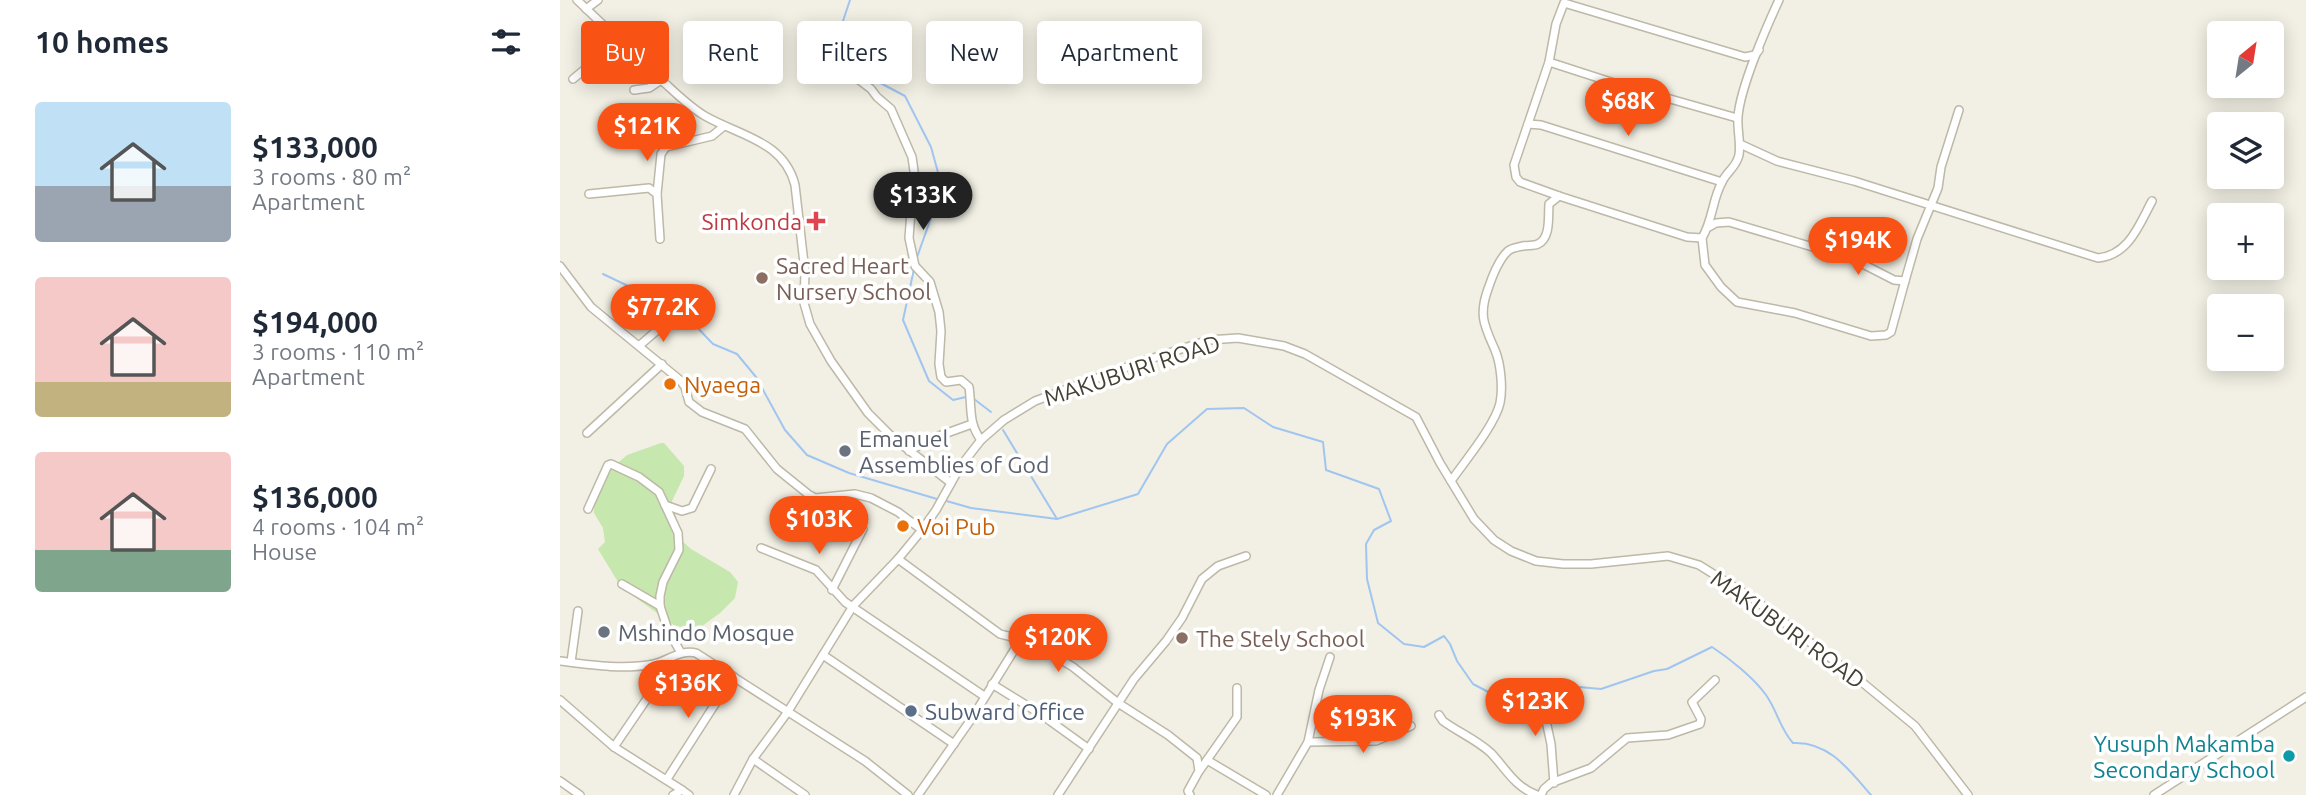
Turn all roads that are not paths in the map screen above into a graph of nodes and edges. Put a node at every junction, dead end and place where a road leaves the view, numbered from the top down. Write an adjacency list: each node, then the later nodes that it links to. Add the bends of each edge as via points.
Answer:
1 (577, 0): 4 (street)
2 (598, 0): 4 (street)
3 (1779, 0): 6 (street)
4 (586, 9): 5 (street)
5 (598, 21)
6 (1759, 50): 7 (street, via 1745,57 1564,3); 15 (street)
7 (1549, 62): 15 (street); 16 (street)
8 (581, 72): 9 (street)
9 (573, 79)
10 (655, 84): 13 (street)
11 (666, 84): 17 (street)
12 (864, 84): 35 (street, via 891,108 912,157 909,233 913,261 930,282 939,312 940,376 946,382 961,380 968,387)
13 (634, 90)
14 (1959, 110): 26 (street)
15 (1737, 118): 19 (street)
16 (1528, 124): 21 (street); 24 (street, via 1514,165 1516,177)
17 (723, 126): 20 (street, via 712,135); 38 (street, via 768,146 788,165 795,185 807,318 868,413)
18 (614, 132): 20 (street, via 652,130)
19 (1740, 144): 21 (street, via 1735,166); 26 (street, via 1777,162)
20 (666, 148): 23 (street, via 661,153)
21 (1722, 181): 27 (street)
22 (589, 194): 23 (street, via 645,187)
23 (657, 194): 29 (street)
24 (1559, 196): 28 (street); 40 (street, via 1549,204 1543,241 1511,249 1486,292 1482,316 1498,360 1501,396 1498,410)
25 (2151, 201): 26 (street, via 2124,248 2098,258)
26 (1931, 205): 31 (street)
27 (1709, 228): 28 (street); 31 (street, via 1729,222 1853,259)
28 (1702, 238): 31 (street, via 1705,265 1737,302 1795,313 1871,336 1891,332)
29 (660, 239)
30 (561, 270): 33 (street, via 591,307)
31 (1905, 281)
32 (668, 321): 33 (street)
33 (639, 345): 34 (street)
34 (662, 364): 36 (street); 45 (street, via 684,384 694,407 745,429 777,469 808,494 871,498)
35 (972, 424): 37 (street); 38 (street)
36 (587, 433)
37 (981, 440): 40 (street, MAKUBURI ROAD, via 1035,401 1209,340 1238,338 1305,354 1416,417); 41 (street, MAKUBURI ROAD)
38 (909, 451): 41 (street)
39 (711, 469): 42 (street, via 692,508 682,511)
40 (1451, 481): 96 (street, MAKUBURI ROAD, via 1493,540 1536,561 1591,564 1668,556 1699,565 1755,600 1915,726)
41 (951, 483): 45 (street, MAKUBURI ROAD)
42 (665, 505): 43 (street, via 654,487 611,464 603,472); 51 (street, via 680,544 661,590)
43 (589, 509)
44 (863, 529): 50 (street)
45 (922, 530): 48 (street, MAKUBURI ROAD)
46 (761, 548): 50 (street, via 816,570)
47 (1246, 556): 68 (street, via 1218,566 1202,579 1182,618)
48 (898, 559): 52 (street, MAKUBURI ROAD); 54 (street, via 981,622 1000,634)
49 (622, 584): 51 (street)
50 (832, 590): 52 (street)
51 (660, 606): 55 (street)
52 (853, 606): 56 (street, MAKUBURI ROAD); 65 (street)
53 (578, 611): 60 (street)
54 (1021, 639): 63 (street); 68 (street, via 1073,667)
55 (681, 653): 58 (street); 61 (street, via 696,653)
56 (823, 655): 70 (street, MAKUBURI ROAD); 74 (street)
57 (1330, 657): 73 (street)
58 (670, 660): 60 (street, via 601,667); 75 (street)
59 (560, 661): 60 (street)
60 (571, 662)
61 (733, 676): 70 (street); 80 (street)
62 (1715, 680): 82 (street, via 1692,702 1700,724 1668,735 1622,740 1591,768)
63 (992, 684): 65 (street); 76 (street)
64 (1237, 688): 78 (street, via 1237,717)
65 (984, 696): 74 (street)
66 (2306, 697): 97 (street)
67 (560, 700): 75 (street)
68 (1118, 702): 76 (street); 79 (street, via 1197,758)
69 (1542, 702): 82 (street)
70 (787, 713): 77 (street, MAKUBURI ROAD); 89 (street, via 865,761)
71 (1439, 715): 95 (street, via 1490,753 1516,782)
72 (1411, 726): 73 (street, via 1376,741)
73 (1308, 742): 94 (street)
74 (954, 744): 90 (street)
75 (614, 747): 80 (street)
76 (1089, 749): 91 (street)
77 (753, 759): 87 (street, MAKUBURI ROAD); 88 (street)
78 (1207, 760): 79 (street); 93 (street)
79 (1199, 771): 92 (street)
80 (667, 779): 83 (street)
81 (560, 781): 84 (street)
82 (1554, 783): 95 (street)
83 (682, 790): 85 (street); 86 (street)
84 (580, 795)
85 (673, 795)
86 (690, 795)
87 (734, 795)
88 (805, 795)
89 (908, 795)
90 (918, 795)
91 (1058, 795)
92 (1188, 795)
93 (1266, 795)
94 (1277, 795)
95 (1539, 795)
96 (1968, 795)
97 (2154, 795)

